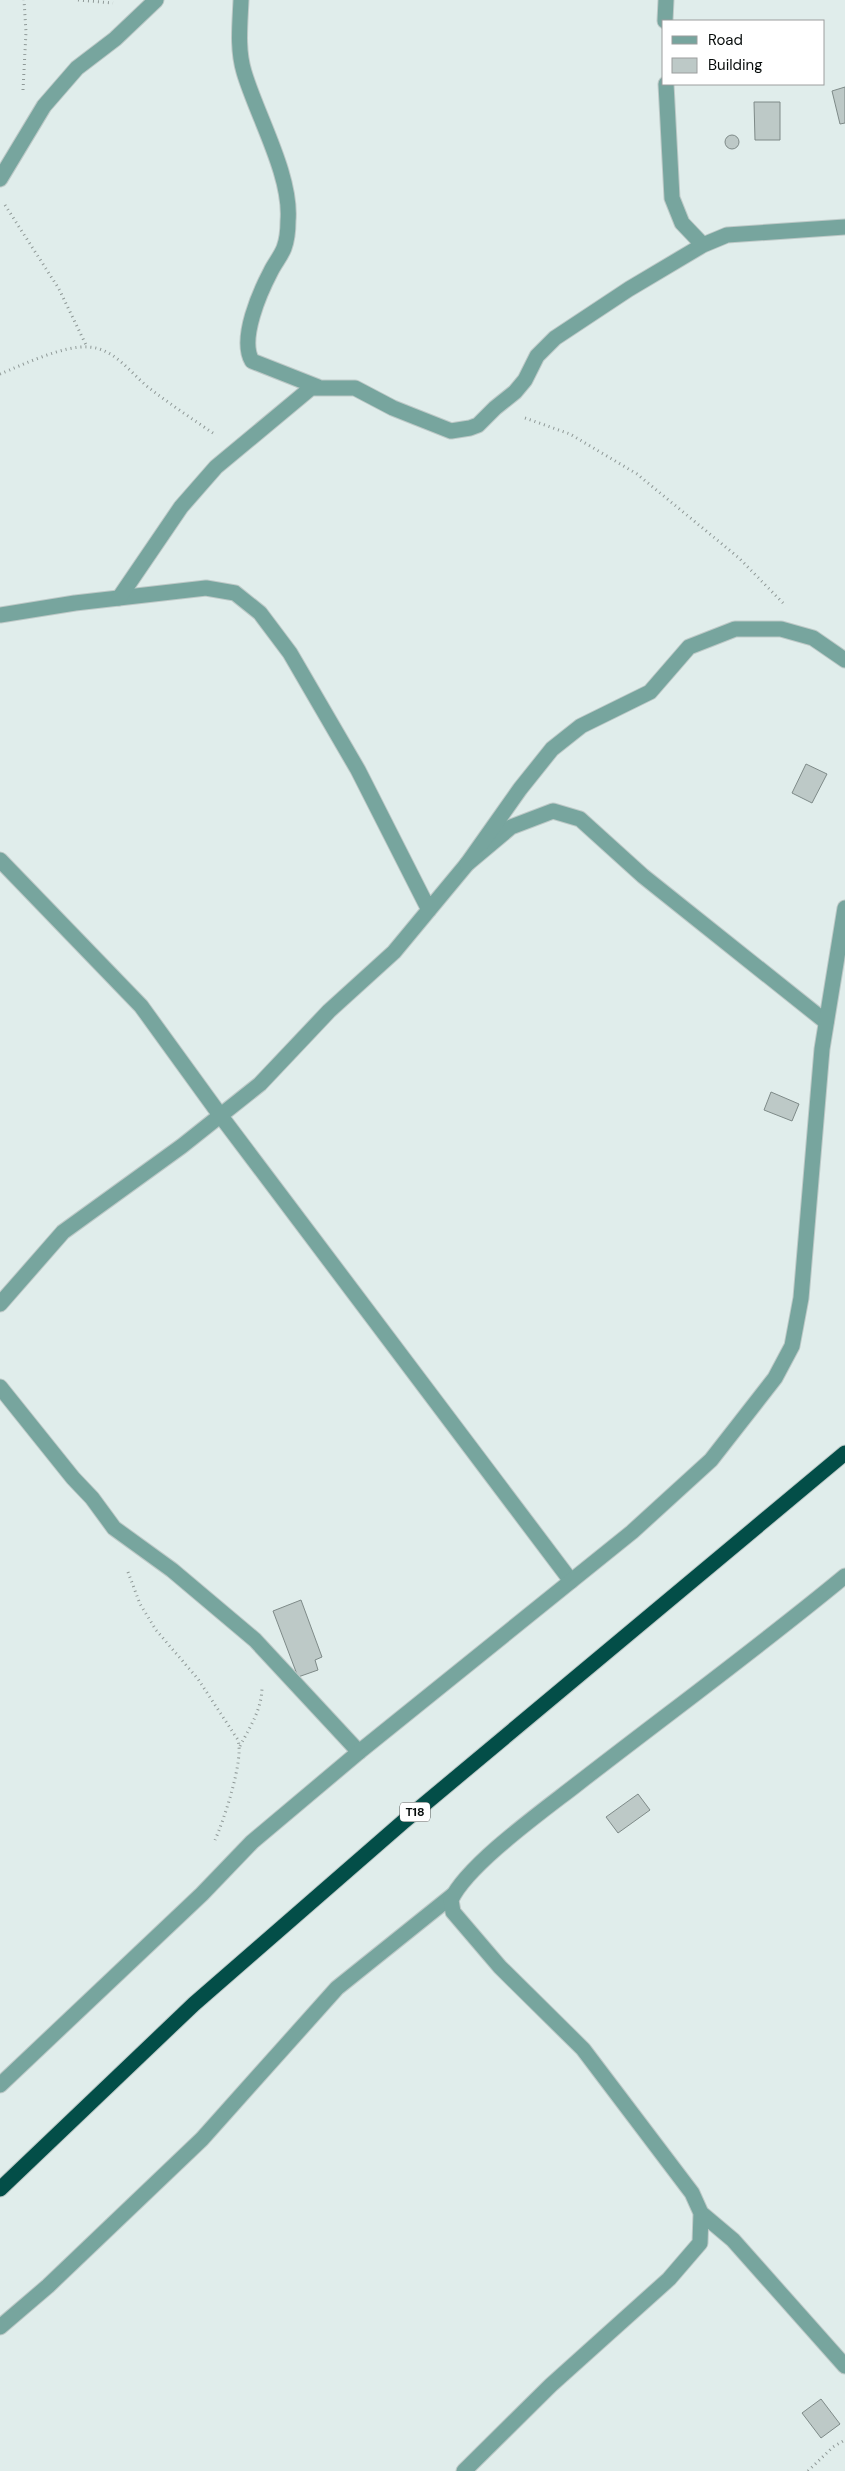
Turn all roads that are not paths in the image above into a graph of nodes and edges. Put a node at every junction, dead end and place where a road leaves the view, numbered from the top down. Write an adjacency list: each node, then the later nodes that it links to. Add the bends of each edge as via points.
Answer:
1 (156, 0): 6 (street, via 66,80 44,106)
2 (241, 0): 9 (street, via 243,72 286,189 289,219 285,247 270,272 254,312 247,349 252,361)
3 (666, 0): 4 (street)
4 (665, 20)
5 (666, 85): 8 (street, via 672,198 682,223)
6 (0, 179)
7 (845, 226): 8 (street, via 727,235)
8 (702, 245): 9 (street, via 555,338 536,356 525,380 515,392 478,425 451,431 393,408 355,388)
9 (318, 387): 10 (street, via 304,393 216,467 181,507)
10 (119, 598): 11 (street); 16 (street, via 206,588 235,594 260,614 290,653 358,770)
11 (0, 615)
12 (845, 660): 14 (street, via 813,638 780,629 735,629 689,647 650,692 580,726 552,749)
13 (0, 860): 18 (street, via 141,1006)
14 (467, 864): 16 (street); 17 (street, via 512,827 554,811 580,819 643,876)
15 (845, 908): 17 (street)
16 (429, 910): 18 (street, via 394,952 329,1011 260,1084)
17 (826, 1022): 23 (street, via 801,1298 792,1346 775,1378 711,1460 632,1532)
18 (220, 1116): 19 (street, via 63,1232); 23 (street)
19 (0, 1304)
20 (1, 1389): 24 (street, via 114,1528 172,1570 255,1640)
21 (845, 1453): 27 (highway, T18, via 365,1854 194,2004)
22 (845, 1576): 25 (street, via 535,1817 488,1857)
23 (571, 1581): 24 (street)
24 (359, 1752): 26 (street, via 252,1842)
25 (453, 1895): 28 (street, via 453,1912 500,1967 583,2049 692,2193); 29 (street, via 337,1988 202,2139 48,2286)
26 (0, 2085)
27 (0, 2189)
28 (701, 2213): 30 (street, via 733,2240); 31 (street, via 700,2243 668,2279 551,2385)
29 (0, 2327)
30 (845, 2366)
31 (464, 2471)

